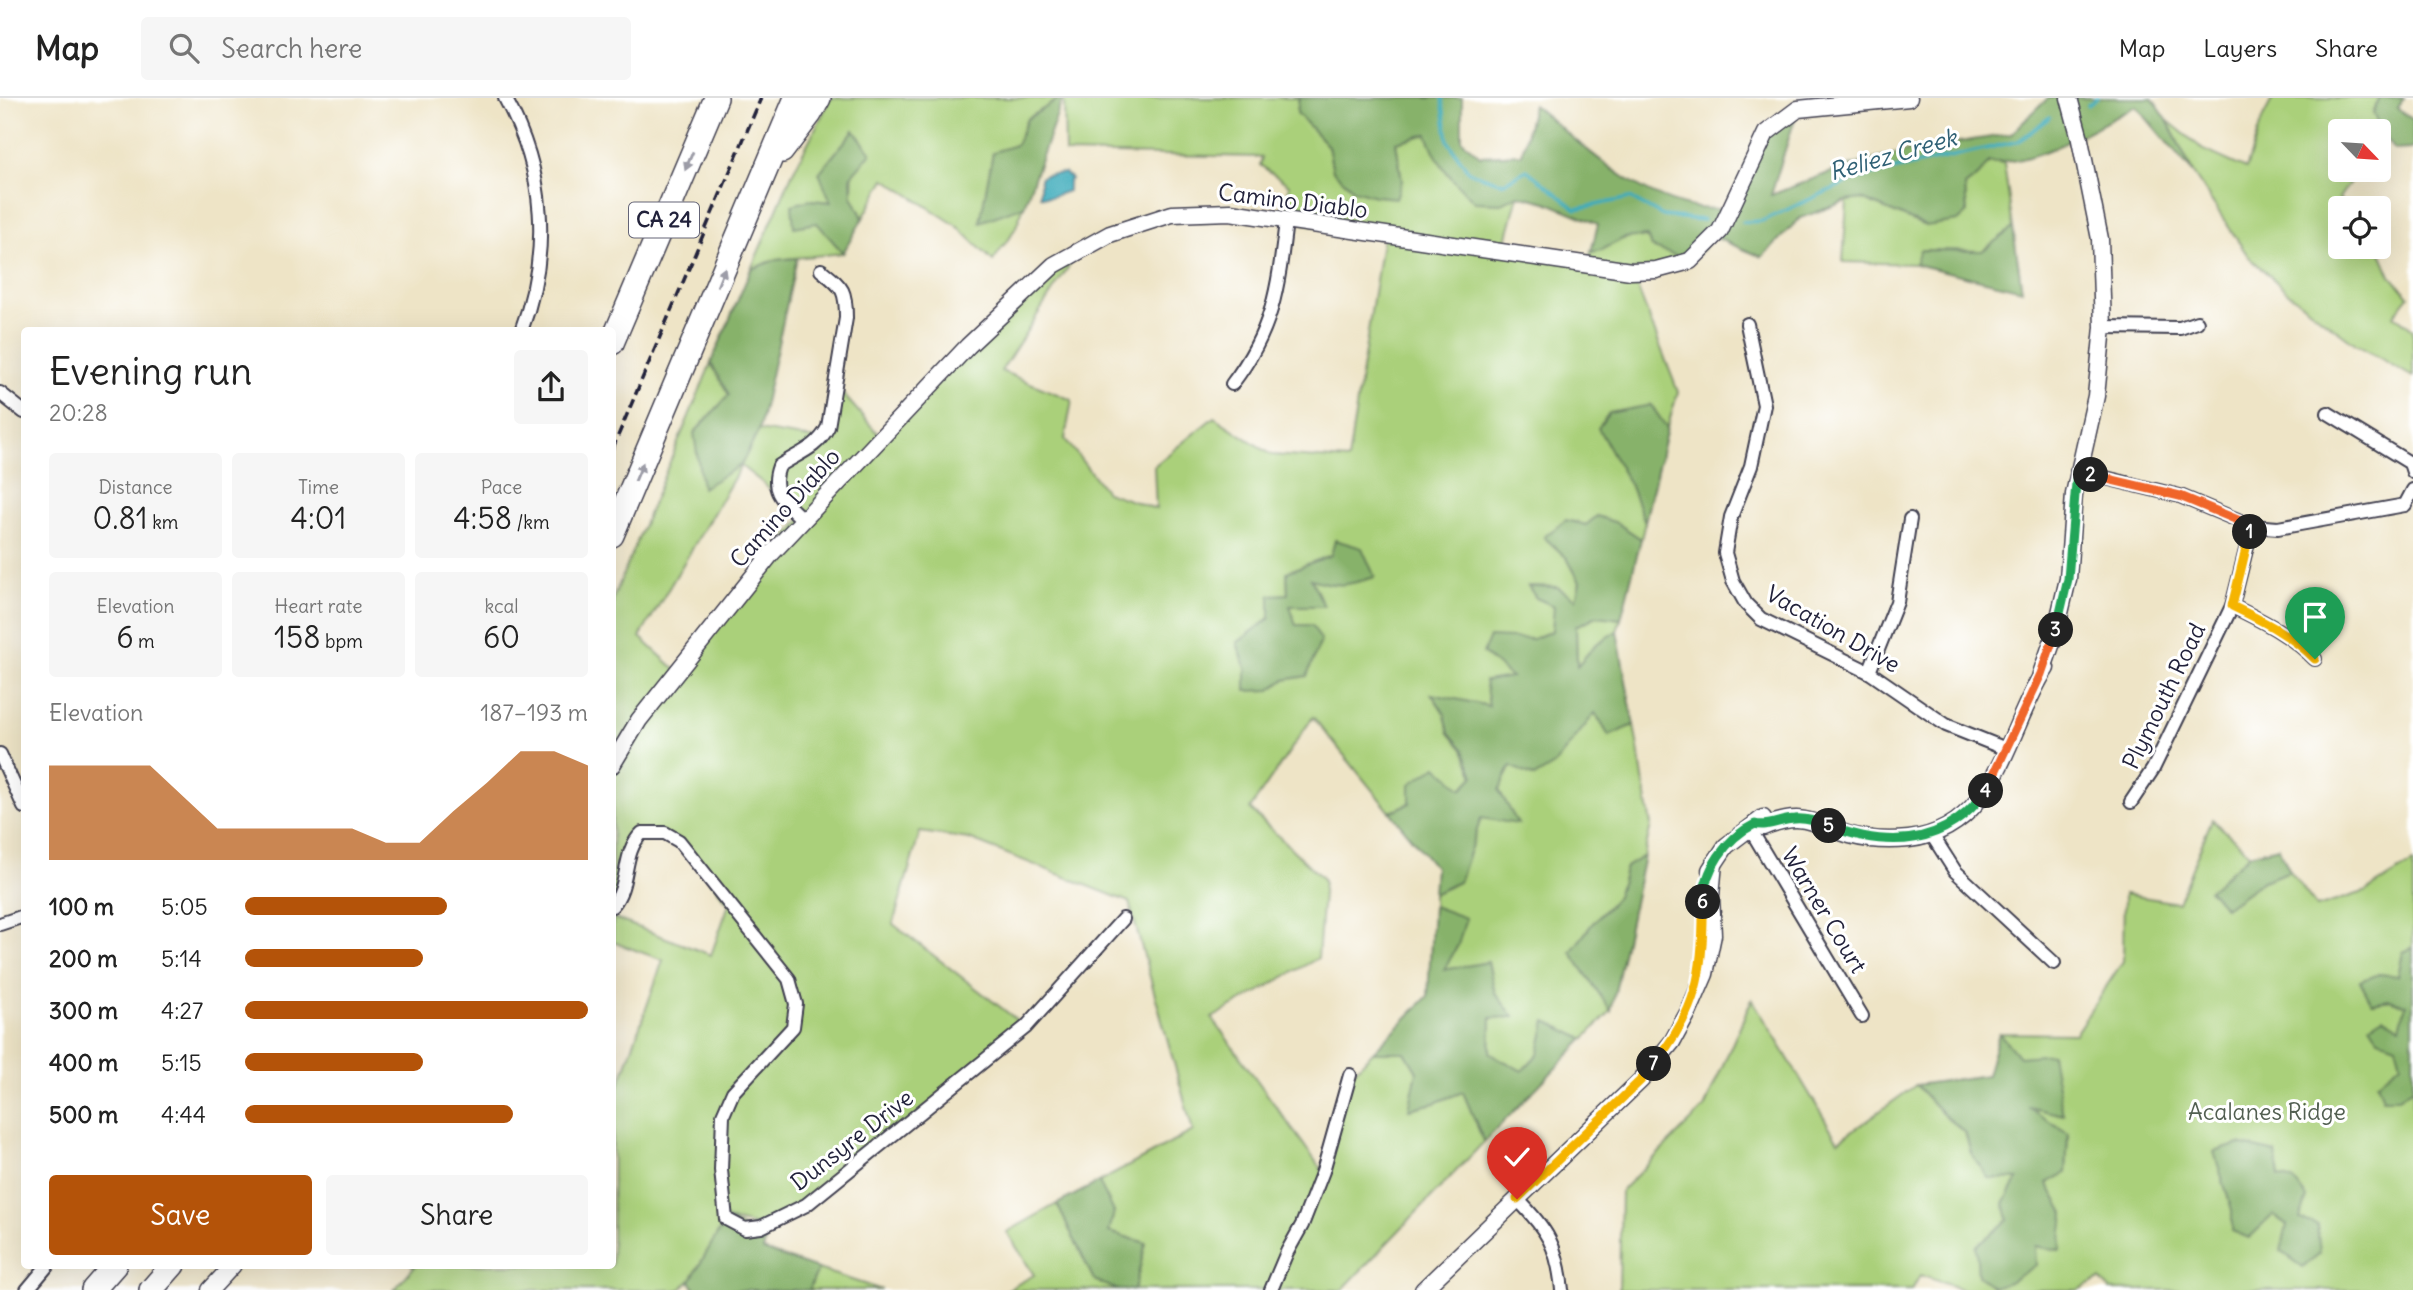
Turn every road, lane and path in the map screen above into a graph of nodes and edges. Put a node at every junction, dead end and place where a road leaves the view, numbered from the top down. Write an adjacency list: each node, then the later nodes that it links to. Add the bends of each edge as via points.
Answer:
1 (505, 98): 13 (street, via 533,162 540,209 537,276)
2 (716, 98): 15 (highway, CA 24, one-way to 15)
3 (796, 98): 8 (highway)
4 (819, 98): 8 (highway)
5 (1909, 98): 7 (street, Camino Diablo)
6 (2069, 98): 14 (street, via 2100,239)
7 (1798, 104): 9 (street, Camino Diablo, via 1766,133 1720,231 1690,261 1656,270 1631,271)
8 (761, 179): 25 (highway, one-way to 8)
9 (1286, 221): 16 (street, via 1272,315); 23 (street, Camino Diablo, via 1230,212 1172,214 1110,234 1054,265 968,346)
10 (821, 270): 23 (street, via 843,288 846,304 828,427 810,449 779,466 775,478 777,491)
11 (2197, 322): 14 (street, via 2180,328)
12 (1747, 324): 29 (street, Vacation Drive, via 1764,405 1751,466 1731,517 1725,553 1733,581 1746,604 1761,618)
13 (522, 327)
14 (2103, 327): 20 (street, via 2096,396)
15 (616, 334)
16 (1232, 384)
17 (0, 393): 18 (street)
18 (21, 410)
19 (2328, 413): 21 (street, via 2410,463)
20 (2077, 471): 26 (street, via 2180,496); 30 (street, via 2070,592 2062,634)
21 (2413, 472)
22 (2413, 490): 26 (street, via 2405,505 2287,527)
23 (802, 519): 32 (street, Camino Diablo, via 639,720)
24 (1910, 519): 29 (street, via 1897,603)
25 (616, 525)
26 (2252, 526): 27 (street, Plymouth Road)
27 (2232, 606): 28 (street, via 2278,629); 34 (street, Plymouth Road, via 2153,769)
28 (2315, 659)
29 (1869, 672): 30 (street, Vacation Drive, via 1945,724)
30 (2006, 750): 36 (street, via 1974,807)
31 (0, 754): 33 (street)
32 (616, 758)
33 (21, 800)
34 (2131, 802)
35 (1752, 825): 36 (street, via 1777,812 1796,810 1832,817 1867,837 1894,840); 42 (street, Warner Court); 44 (street, via 1726,846 1714,863 1712,944 1689,1011 1672,1042 1641,1080)
36 (1932, 835): 41 (street, via 1955,871)
37 (616, 902): 39 (street, Dunsyre Drive, via 622,895 632,842 642,833 664,832 679,841 789,979 796,1004 793,1027 733,1092 723,1115 721,1170 726,1219 745,1229 761,1227 806,1205 1026,1027)
38 (21, 917): 40 (street)
39 (1123, 919)
40 (0, 924)
41 (2054, 963)
42 (1862, 1016)
43 (1350, 1075): 53 (street, via 1323,1171)
44 (1517, 1199): 54 (street); 55 (street, via 1539,1221 1555,1248)
45 (45, 1269): 49 (street)
46 (111, 1269): 50 (highway)
47 (169, 1269): 51 (highway)
48 (229, 1269): 52 (street)
49 (27, 1290)
50 (93, 1290)
51 (151, 1290)
52 (210, 1290)
53 (1271, 1290)
54 (1423, 1290)
55 (1562, 1290)

